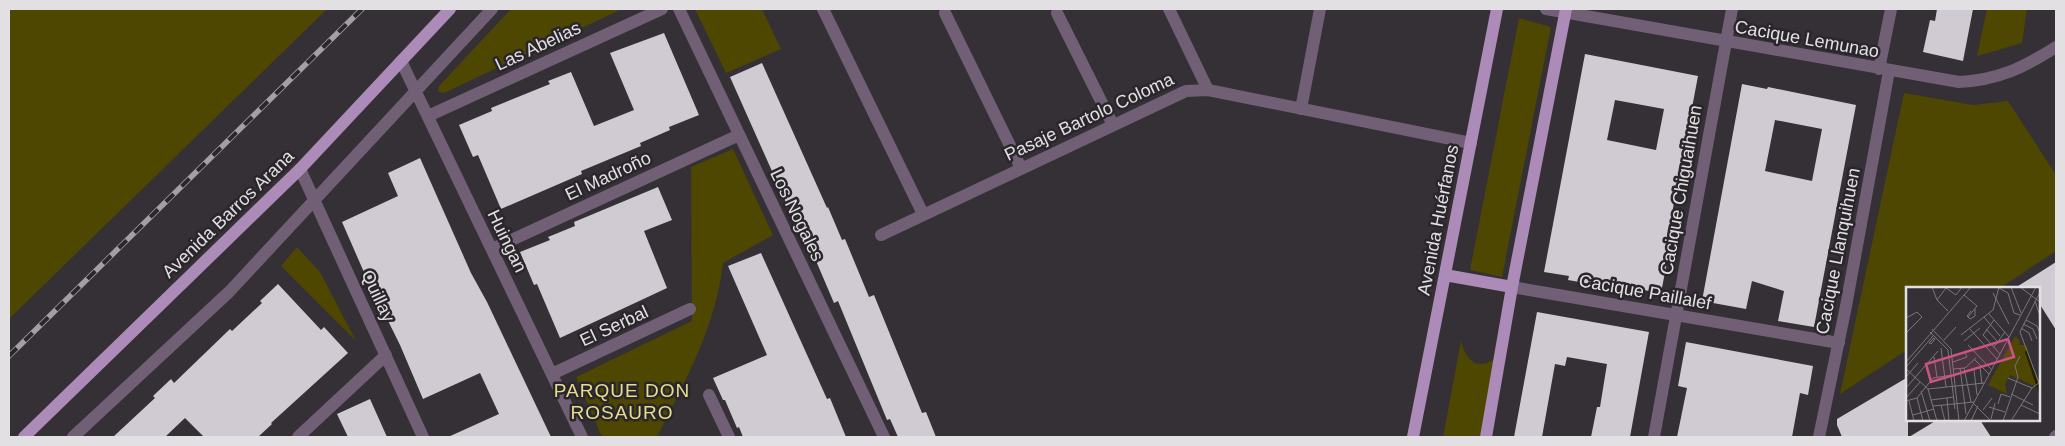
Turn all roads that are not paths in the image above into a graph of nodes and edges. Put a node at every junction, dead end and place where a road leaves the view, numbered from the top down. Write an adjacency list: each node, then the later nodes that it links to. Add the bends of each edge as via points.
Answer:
1 (450, 9): 19 (main road, Avenida Barros Arana)
2 (492, 9): 22 (street)
3 (662, 9): 24 (street, Las Abelias)
4 (679, 9): 26 (street, Los Nogales)
5 (823, 9): 16 (street)
6 (833, 9): 16 (street)
7 (1169, 9): 21 (street)
8 (1320, 9): 23 (street)
9 (1497, 9): 27 (main road, Avenida Huérfanos)
10 (1546, 9): 13 (street, Cacique Lemunao)
11 (1732, 9): 17 (street, Cacique Chiguaihuen)
12 (1891, 9): 20 (street, Cacique Llanquihuen)
13 (1566, 10): 17 (street, Cacique Lemunao); 35 (main road)
14 (945, 13): 29 (street)
15 (1057, 13): 25 (street)
16 (830, 26): 31 (street)
17 (1726, 42): 20 (street, Cacique Lemunao); 37 (street, Cacique Chiguaihuen)
18 (2056, 47): 20 (street, Cacique Lemunao, via 2016,70 1979,81 1959,82)
19 (402, 61): 22 (street, Huingan); 28 (main road, Avenida Barros Arana)
20 (1884, 70): 38 (street, Cacique Llanquihuen)
21 (1208, 90): 23 (street, Pasaje Bartolo Coloma); 25 (street, Pasaje Bartolo Coloma, via 1186,91)
22 (416, 91): 24 (street, Huingan); 30 (street)
23 (1301, 109): 27 (street, Pasaje Bartolo Coloma)
24 (428, 116): 33 (street, Huingan)
25 (1114, 124): 29 (street, Pasaje Bartolo Coloma)
26 (739, 135): 33 (street, El Madroño); 48 (street, Los Nogales)
27 (1471, 143): 34 (main road, Avenida Huérfanos)
28 (300, 168): 30 (street, Quillay); 42 (main road, Avenida Barros Arana)
29 (1021, 168): 31 (street, Pasaje Bartolo Coloma)
30 (315, 200): 39 (street, Quillay); 43 (street, via 229,292)
31 (922, 214): 32 (street, Pasaje Bartolo Coloma)
32 (881, 234)
33 (492, 249): 40 (street, Huingan)
34 (1445, 275): 35 (main road, Cacique Paillalef); 49 (main road, Avenida Huérfanos)
35 (1512, 287): 37 (street, Cacique Paillalef); 50 (main road)
36 (690, 309): 40 (street, El Serbal)
37 (1677, 316): 38 (street, Cacique Paillalef); 51 (street, Cacique Chiguaihuen)
38 (1839, 342): 52 (street, Cacique Llanquihuen)
39 (386, 355): 44 (street); 45 (street, Quillay)
40 (552, 374): 46 (street, Huingan)
41 (709, 394): 47 (street)
42 (24, 437)
43 (74, 437)
44 (298, 437)
45 (423, 437)
46 (582, 437)
47 (729, 437)
48 (884, 437)
49 (1413, 437)
50 (1486, 437)
51 (1654, 437)
52 (1820, 437)

